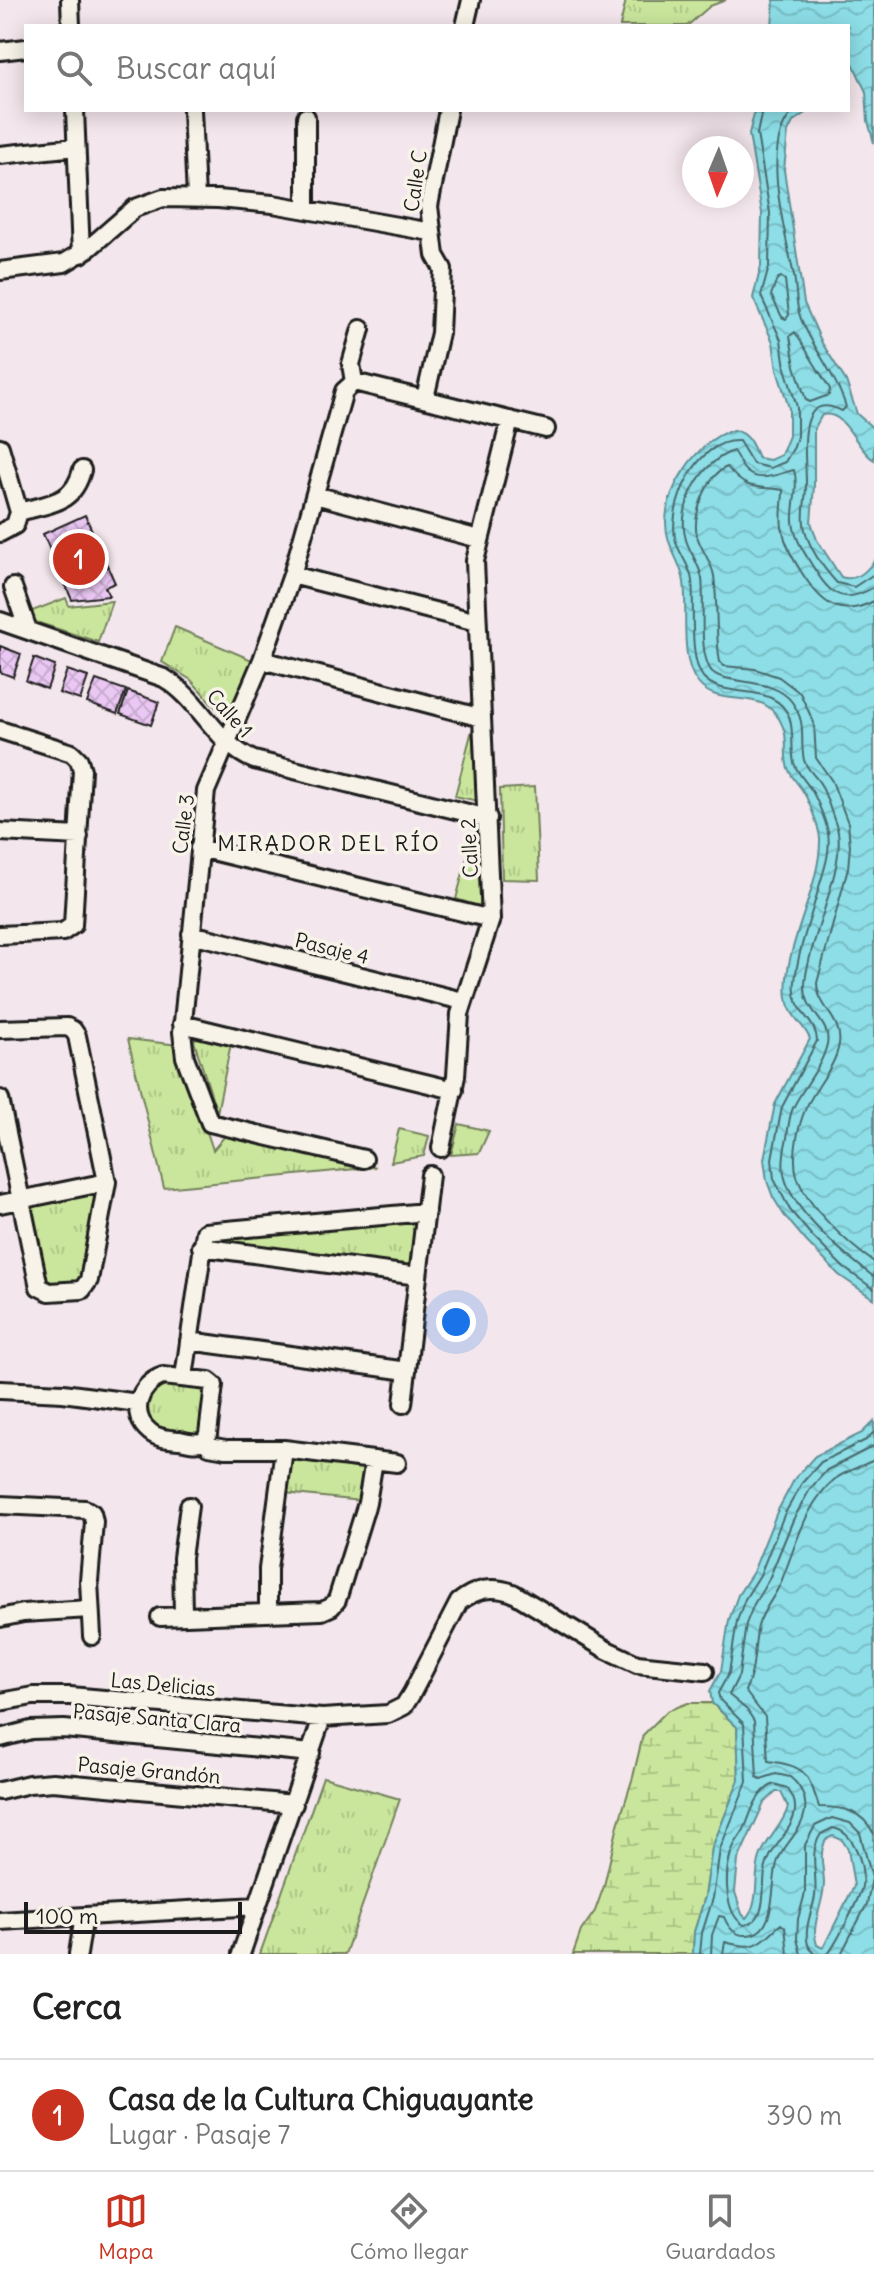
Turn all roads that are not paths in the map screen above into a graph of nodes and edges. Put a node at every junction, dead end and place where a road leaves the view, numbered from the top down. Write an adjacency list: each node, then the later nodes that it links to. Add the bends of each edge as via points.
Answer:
1 (70, 0): 3 (street)
2 (471, 0): 4 (street)
3 (71, 24)
4 (465, 24)
5 (24, 48): 6 (street)
6 (0, 51)
7 (75, 112): 11 (street)
8 (192, 112): 13 (street)
9 (448, 112): 15 (street, Calle C, via 430,196)
10 (306, 117): 14 (street)
11 (76, 147): 12 (street); 16 (street)
12 (0, 155)
13 (196, 198): 14 (street); 16 (street, via 142,204)
14 (306, 209): 15 (street)
15 (431, 232): 20 (street, Calle C, via 443,269 441,320)
16 (81, 254): 17 (street, via 56,265)
17 (0, 271)
18 (361, 329): 19 (street, via 351,364)
19 (354, 382): 20 (street); 25 (street, Calle 3, via 344,391)
20 (425, 398): 21 (street)
21 (510, 420): 22 (street); 28 (street)
22 (546, 429)
23 (0, 447): 26 (street)
24 (82, 470): 26 (street, via 77,488 68,496)
25 (315, 495): 28 (street); 29 (street, Calle 3)
26 (19, 512): 27 (street, via 15,525)
27 (0, 533)
28 (479, 539): 32 (street, Calle 2, via 474,569)
29 (292, 575): 32 (street); 34 (street, Calle 3)
30 (13, 587): 33 (street)
31 (0, 621): 33 (street, Calle 1)
32 (477, 622): 35 (street, Calle 2)
33 (28, 630): 37 (street, Calle 1, via 164,678 193,701)
34 (262, 660): 35 (street); 37 (street, Calle 3)
35 (482, 718): 38 (street, Calle 2)
36 (0, 730): 40 (street, via 72,753 79,760)
37 (226, 743): 38 (street, Calle 1, via 265,764); 41 (street, Calle 3, via 206,791)
38 (488, 818): 42 (street, Calle 2)
39 (0, 832): 40 (street)
40 (79, 836): 44 (street, via 71,929)
41 (199, 848): 42 (street); 43 (street, Calle 3)
42 (491, 919): 45 (street, Calle 2)
43 (191, 934): 45 (street, Pasaje 4); 46 (street, Calle 3)
44 (0, 935)
45 (463, 1001): 48 (street, Calle 2)
46 (182, 1024): 48 (street); 51 (street, Calle 3, via 183,1049 210,1123)
47 (0, 1029): 53 (street, via 67,1027 76,1032)
48 (454, 1090): 50 (street, Calle 2)
49 (0, 1099): 54 (street)
50 (441, 1148)
51 (364, 1159)
52 (430, 1175): 56 (street)
53 (107, 1182): 54 (street); 54 (street, via 89,1280 78,1290 49,1292 39,1287)
54 (21, 1200): 55 (street)
55 (0, 1204)
56 (426, 1212): 57 (street, via 210,1229 203,1234); 58 (street)
57 (201, 1247): 58 (street); 59 (street)
58 (418, 1276): 60 (street)
59 (189, 1341): 60 (street); 61 (street)
60 (407, 1371): 64 (street)
61 (184, 1377): 63 (street, via 157,1378); 65 (street, via 214,1385)
62 (0, 1390): 63 (street)
63 (138, 1403): 65 (street, via 141,1419 154,1434)
64 (403, 1404)
65 (205, 1441): 66 (street, via 226,1449)
66 (284, 1449): 67 (street); 72 (street, via 268,1569)
67 (374, 1460): 68 (street); 72 (street, via 367,1503 334,1604 322,1611)
68 (397, 1463)
69 (0, 1505): 71 (street, via 92,1513)
70 (189, 1506): 73 (street, via 182,1558)
71 (90, 1609): 75 (street); 76 (street)
72 (268, 1613): 73 (street)
73 (183, 1616): 74 (street)
74 (160, 1617)
75 (0, 1618)
76 (92, 1636)
77 (705, 1671): 79 (street, Las Delicias, via 637,1664 513,1593 486,1589 459,1602 404,1706 388,1714)
78 (0, 1702): 79 (street, Las Delicias, via 70,1696)
79 (322, 1718): 81 (street)
80 (0, 1738): 81 (street, Pasaje Santa Clara, via 56,1729)
81 (311, 1753): 83 (street)
82 (0, 1791): 83 (street, Pasaje Grandón, via 53,1782)
83 (294, 1804): 84 (street)
84 (257, 1906): 85 (street); 88 (street)
85 (84, 1916): 86 (street); 87 (street)
86 (0, 1921)
87 (78, 1954)
88 (241, 1954)

